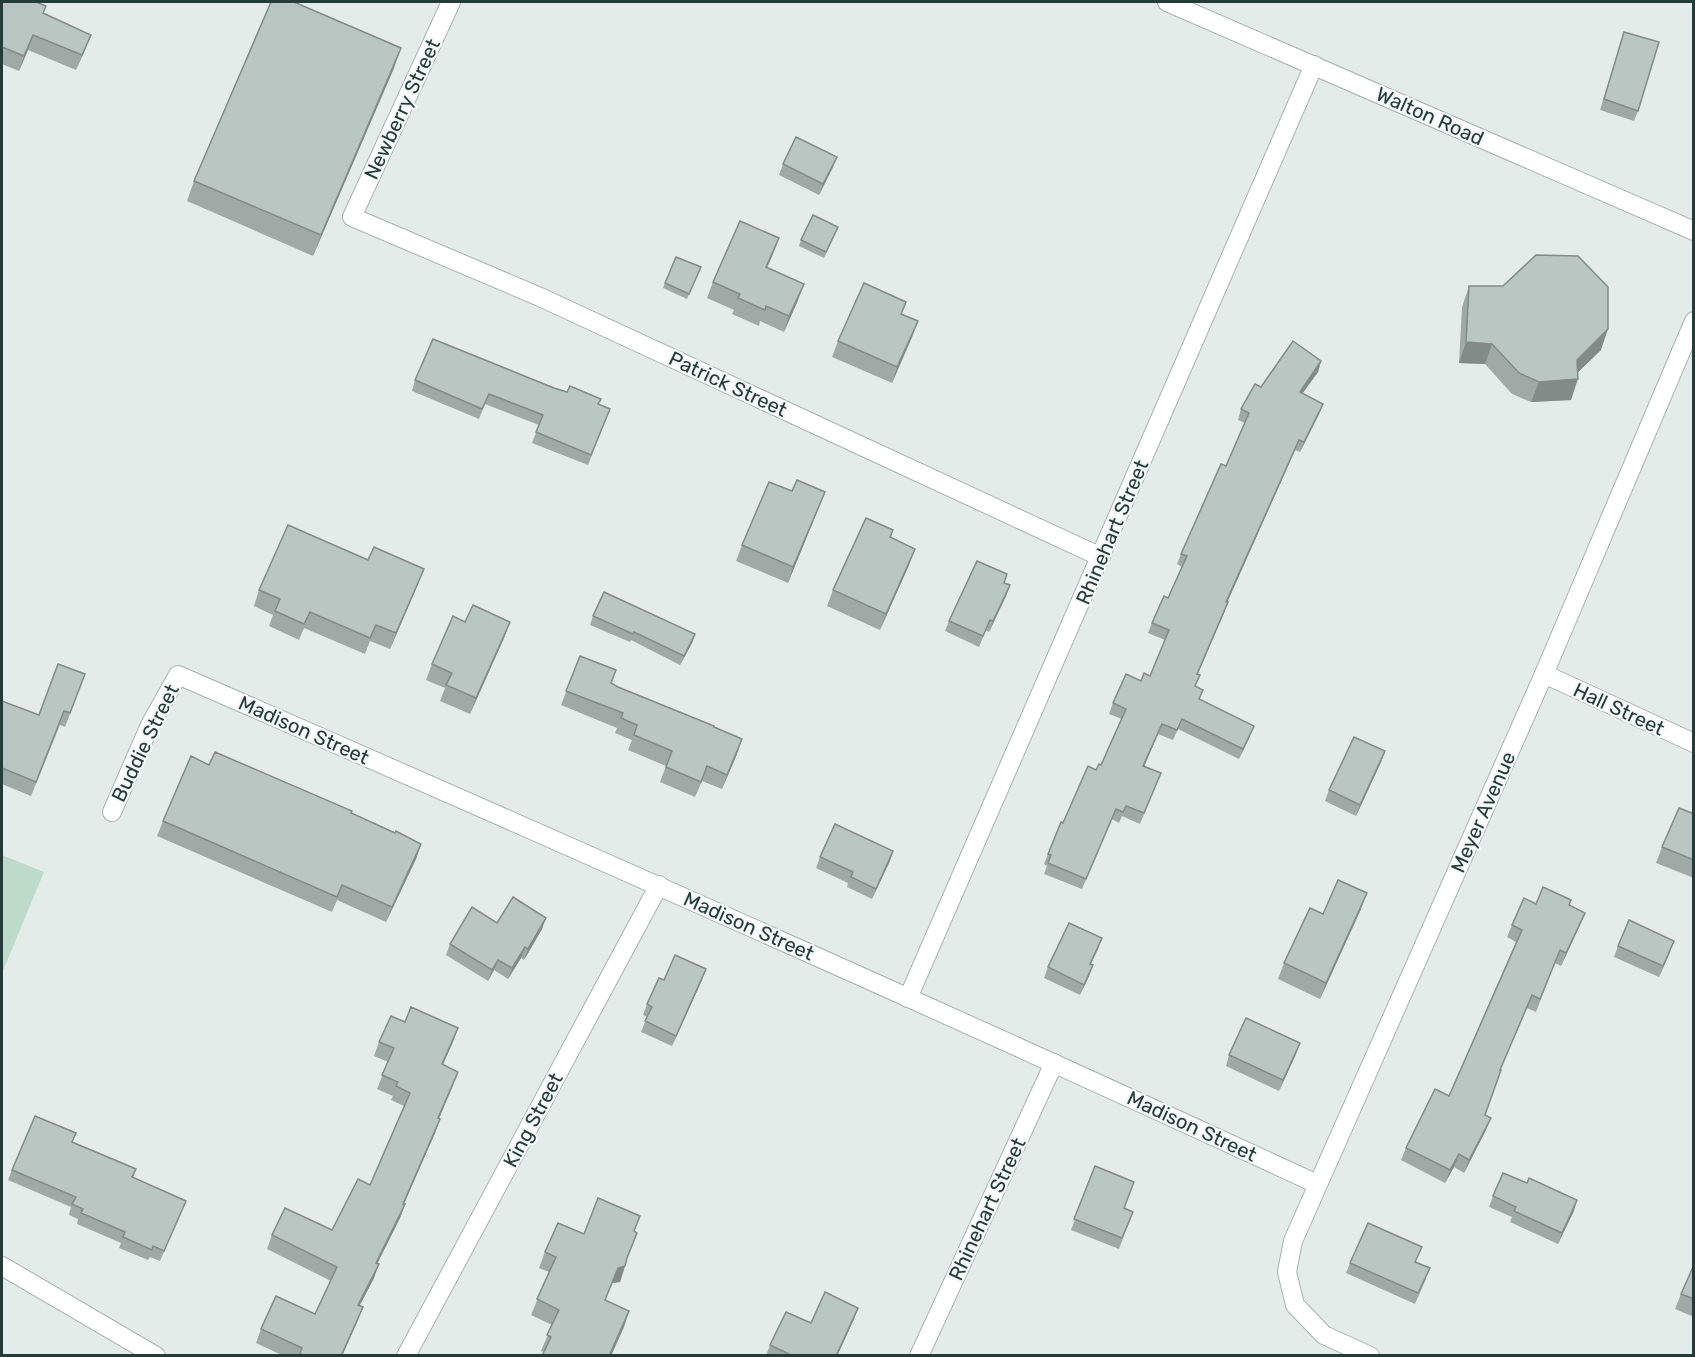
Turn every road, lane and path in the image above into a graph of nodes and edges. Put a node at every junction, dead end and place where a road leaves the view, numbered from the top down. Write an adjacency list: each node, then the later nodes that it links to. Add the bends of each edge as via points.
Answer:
1 (451, 2): 4 (street, Newberry Street)
2 (1167, 2): 3 (street, Walton Road)
3 (1314, 65): 5 (street, Walton Road); 7 (street, Rhinehart Street)
4 (352, 217): 7 (street, Patrick Street, via 540,297)
5 (1694, 231)
6 (1694, 321): 8 (street, Meyer Avenue)
7 (1101, 557): 13 (street, Rhinehart Street)
8 (1544, 674): 10 (street, Hall Street); 15 (street, Meyer Avenue)
9 (178, 675): 11 (street, Buddie Street, via 150,725); 12 (street, Madison Street)
10 (1694, 743)
11 (112, 812)
12 (659, 885): 13 (street, Madison Street); 18 (street, King Street)
13 (908, 998): 14 (street, Madison Street)
14 (1054, 1063): 15 (street, Madison Street); 19 (street, Rhinehart Street)
15 (1317, 1184): 20 (street, Meyer Avenue, via 1293,1241 1287,1272 1295,1305 1324,1335)
16 (2, 1266): 17 (street)
17 (156, 1356)
18 (406, 1356)
19 (919, 1356)
20 (1370, 1356)

